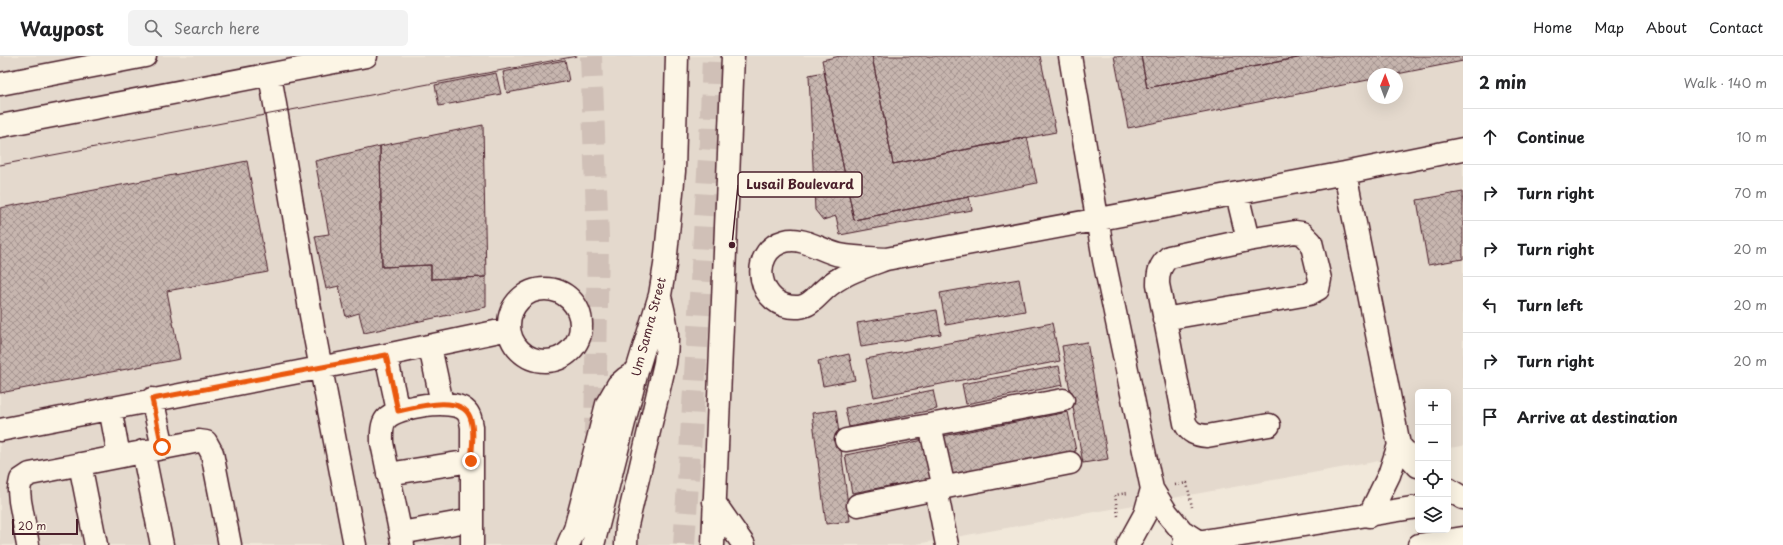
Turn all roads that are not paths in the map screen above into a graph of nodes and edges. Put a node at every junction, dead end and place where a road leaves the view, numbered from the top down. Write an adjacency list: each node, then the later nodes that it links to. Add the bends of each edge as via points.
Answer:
1 (145, 56): 7 (street)
2 (366, 56): 6 (street)
3 (1070, 56): 12 (street)
4 (674, 60): 15 (street, Um Samra Street, via 674,171 666,265)
5 (735, 60): 44 (street)
6 (270, 75): 8 (street); 20 (street)
7 (0, 84)
8 (0, 126)
9 (1463, 149): 10 (street)
10 (1345, 173): 11 (street); 31 (street)
11 (1236, 194): 12 (street); 13 (street)
12 (1098, 220): 14 (street); 40 (street)
13 (1248, 240): 16 (street, via 1169,257 1162,263 1158,273 1158,284); 16 (street, via 1295,232 1307,236 1311,242 1320,279 1318,289 1310,294)
14 (886, 259): 14 (street, via 842,256 801,241 786,241 774,245 767,253 762,264 762,284 774,302 800,307 811,302 835,280)
15 (660, 296): 21 (street, Um Samra Street); 61 (street, via 667,321 665,363 627,525)
16 (1164, 319): 28 (street, via 1188,429 1197,435 1207,436)
17 (509, 329): 18 (street)
18 (430, 347): 19 (street); 24 (street)
19 (386, 355): 20 (street); 26 (street)
20 (321, 367): 22 (street); 57 (street)
21 (637, 371): 59 (street, via 618,385 607,404 575,529); 60 (street, Um Samra Street)
22 (152, 399): 25 (street); 32 (street)
23 (1063, 400): 27 (street)
24 (442, 403): 26 (street); 34 (street, via 454,404 465,410 470,418)
25 (110, 408): 29 (street); 33 (street)
26 (398, 411): 38 (street, via 385,420 382,430)
27 (930, 425): 30 (street); 39 (street)
28 (1269, 425)
29 (0, 430)
30 (846, 440)
31 (1399, 445): 36 (street); 47 (street, via 1389,475)
32 (153, 449): 33 (street); 55 (street); 56 (street, via 199,440 210,446)
33 (119, 456): 37 (street)
34 (471, 461): 38 (street); 48 (street)
35 (1070, 463): 39 (street)
36 (1415, 463)
37 (80, 464): 53 (street, via 30,474 21,480 20,501); 54 (street)
38 (388, 474): 50 (street)
39 (940, 488): 45 (street); 64 (street)
40 (1152, 490): 52 (street, via 1182,531); 65 (street, via 1145,514)
41 (1451, 492): 42 (street)
42 (1463, 498): 43 (street)
43 (1451, 500)
44 (714, 502): 62 (street); 63 (street)
45 (858, 505)
46 (1415, 508): 47 (street)
47 (1369, 516): 52 (street)
48 (472, 520): 50 (street); 58 (street)
49 (1463, 538): 67 (street)
50 (402, 539)
51 (1463, 541): 68 (street)
52 (1199, 542): 66 (street)
53 (28, 545)
54 (96, 545)
55 (162, 545)
56 (230, 545)
57 (355, 545)
58 (472, 545)
59 (568, 545)
60 (593, 545)
61 (626, 545)
62 (713, 545)
63 (744, 545)
64 (947, 545)
65 (1128, 545)
66 (1176, 545)
67 (1419, 545)
68 (1460, 545)

